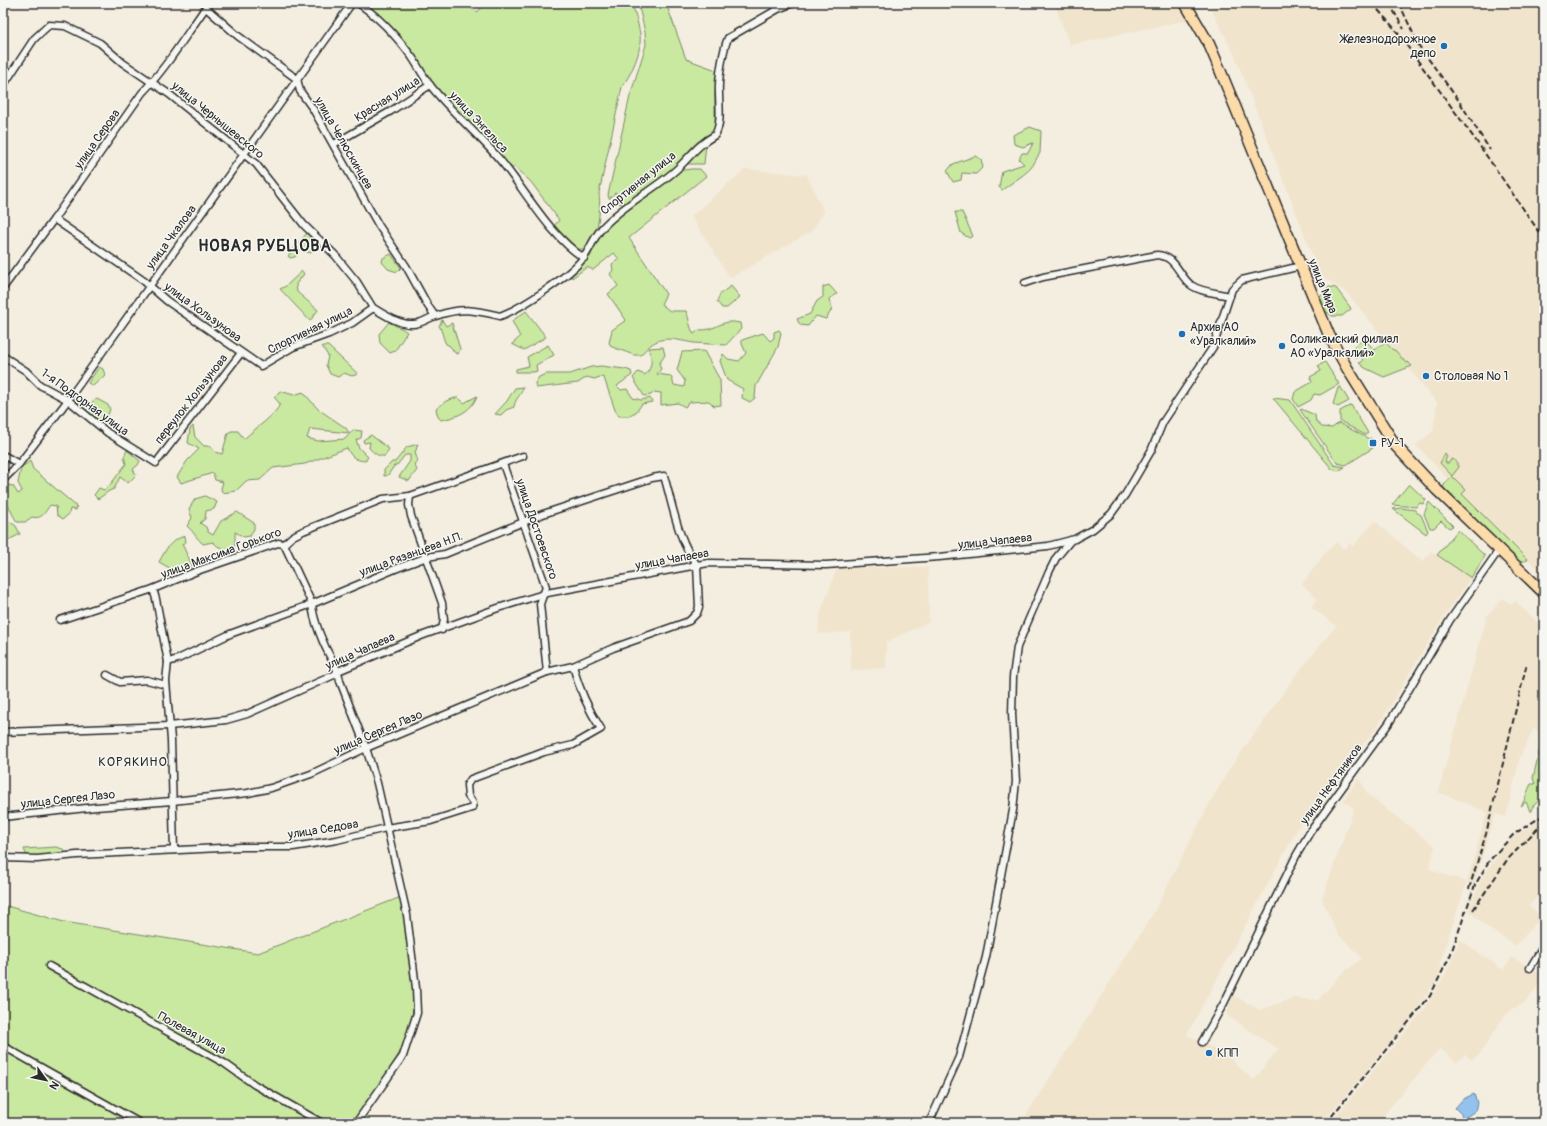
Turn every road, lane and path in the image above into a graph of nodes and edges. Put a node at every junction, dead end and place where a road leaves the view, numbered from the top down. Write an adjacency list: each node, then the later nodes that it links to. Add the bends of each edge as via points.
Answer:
1 (352, 3): 6 (street, улица Чкалова)
2 (358, 3): 8 (street, улица Энгельса, via 387,27 412,57)
3 (793, 3): 13 (street, Спортивная улица, via 728,38 724,46 718,92 721,106 715,135 690,153 677,169 613,217 598,232)
4 (1185, 3): 14 (highway, улица Мира, via 1209,44)
5 (207, 5): 6 (street, via 238,36); 7 (street, улица Серова)
6 (297, 79): 10 (street, улица Челюскинцев, via 300,91); 11 (street, улица Чкалова)
7 (153, 82): 9 (street, улица Чернышевского, via 123,63 100,43 65,26 49,25 34,39); 11 (street, улица Чернышевского); 12 (street, улица Серова, via 142,93)
8 (430, 85): 10 (street, Красная улица); 13 (street, улица Энгельса, via 490,148 565,242)
9 (3, 86)
10 (334, 144): 20 (street, улица Челюскинцев, via 379,226)
11 (244, 154): 16 (street, улица Чкалова); 19 (street, улица Чернышевского, via 256,164 304,225 335,255 357,282)
12 (54, 220): 16 (street, улица Хользунова); 17 (street, улица Серова)
13 (584, 258): 20 (street, Спортивная улица, via 567,275 502,315 462,310)
14 (1301, 266): 18 (street, улица Чапаева, via 1242,280 1236,284); 35 (highway, улица Мира, via 1336,348 1390,438 1437,490)
15 (1024, 283): 18 (street, via 1157,255 1164,256 1177,266 1191,285)
16 (150, 285): 21 (street, улица Хользунова, via 166,300); 24 (street, улица Чкалова)
17 (4, 286)
18 (1230, 296): 33 (street, улица Чапаева, via 1213,347 1163,422 1151,452 1125,495 1112,514 1093,530)
19 (373, 308): 20 (street, Спортивная улица, via 404,323 418,323); 23 (street, Спортивная улица, via 352,324 293,347)
20 (435, 316)
21 (241, 353): 23 (street, улица Хользунова); 27 (street, переулок Хользунова)
22 (3, 356): 24 (street, 1-я Подгорная улица, via 26,371 40,386)
23 (261, 366)
24 (68, 400): 27 (street, 1-я Подгорная улица, via 108,433); 28 (street, улица Чкалова)
25 (3, 455): 28 (street)
26 (522, 456): 29 (street, улица Максима Горького)
27 (158, 461)
28 (19, 464): 30 (street, улица Чкалова)
29 (503, 464): 31 (street, улица Максима Горького); 32 (street, улица Достоевского)
30 (3, 480)
31 (410, 496): 34 (street, улица Максима Горького, via 383,499 363,506 292,536); 36 (street, via 411,516)
32 (523, 523): 36 (street, улица Рязанцева Н.П., via 445,554); 37 (street, улица Рязанцева Н.П., via 625,486 664,476 680,531); 40 (street, улица Достоевского, via 546,587)
33 (1071, 540): 37 (street, улица Чапаева, via 1041,547 939,558 826,565); 66 (street, via 1056,558 1017,647 1012,714 1016,781 986,957 959,1057)
34 (284, 544): 38 (street, улица Максима Горького, via 278,543 197,571); 41 (street)
35 (1499, 550): 39 (highway, улица Мира); 61 (street, улица Нефтяников, via 1450,620 1389,724 1310,832)
36 (427, 557): 41 (street, улица Рязанцева Н.П.); 43 (street, via 442,603)
37 (697, 565): 40 (street, улица Чапаева); 45 (street, улица Сергея Лазо, via 699,607 694,618)
38 (153, 590): 42 (street, улица Максима Горького); 44 (street)
39 (1544, 593)
40 (543, 594): 43 (street, улица Чапаева); 47 (street, улица Достоевского, via 540,604)
41 (312, 604): 44 (street, улица Рязанцева Н.П., via 230,634 178,660); 46 (street, via 316,620)
42 (60, 620)
43 (442, 630): 46 (street, улица Чапаева, via 421,636)
44 (168, 662): 49 (street)
45 (573, 666): 47 (street, улица Сергея Лазо); 55 (street, улица Седова, via 588,709 601,729 573,745 544,752 471,779 467,785 468,796 474,803 472,808 431,821)
46 (338, 671): 50 (street, улица Чапаева, via 247,714 226,720); 52 (street)
47 (547, 672): 52 (street, улица Сергея Лазо)
48 (107, 675): 49 (street, via 120,682 147,680)
49 (166, 685): 50 (street)
50 (169, 726): 51 (street, улица Чапаева); 53 (street)
51 (3, 732)
52 (366, 748): 53 (street, улица Сергея Лазо, via 311,774 271,788); 55 (street, via 377,783)
53 (172, 801): 54 (street, улица Сергея Лазо); 56 (street)
54 (3, 817)
55 (386, 828): 56 (street, улица Седова, via 293,847); 65 (street, via 407,915 417,1013 404,1056)
56 (174, 850): 57 (street, улица Седова, via 37,859)
57 (3, 858)
58 (1544, 946): 60 (street)
59 (49, 966): 64 (street, Полевая улица, via 224,1063 255,1085)
60 (1530, 968)
61 (1202, 1042)
62 (3, 1046): 63 (street)
63 (140, 1123)
64 (322, 1123)
65 (356, 1123)
66 (929, 1123)

